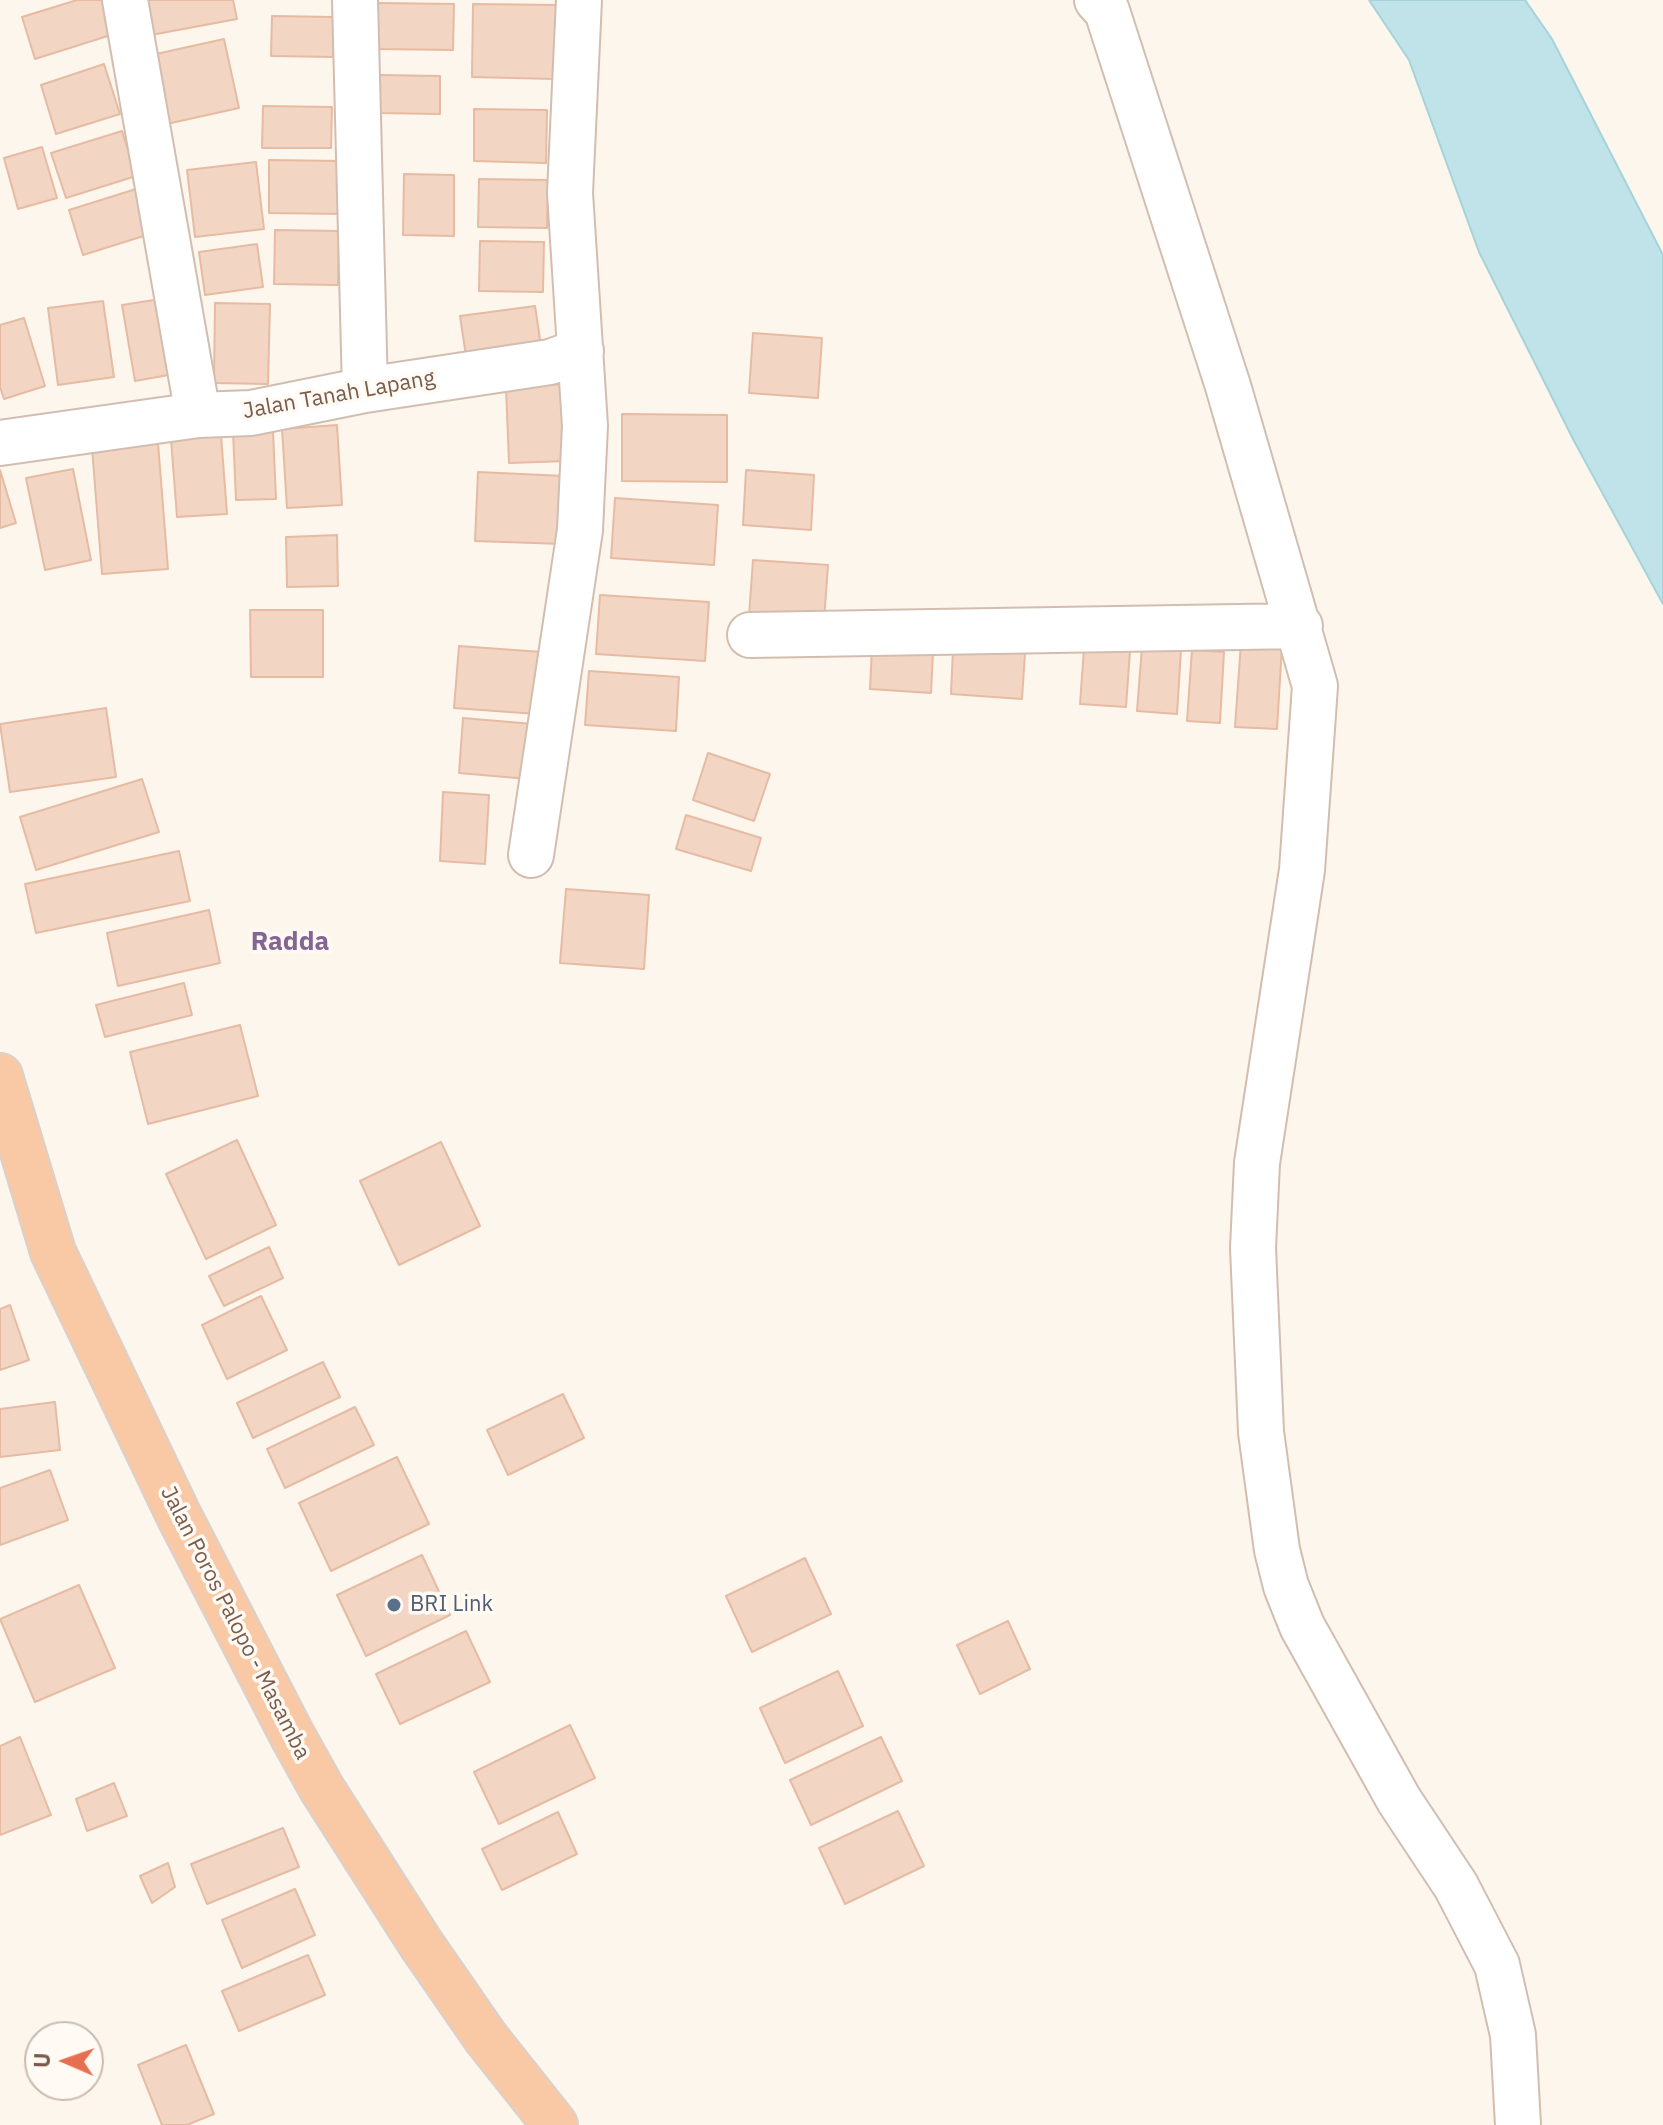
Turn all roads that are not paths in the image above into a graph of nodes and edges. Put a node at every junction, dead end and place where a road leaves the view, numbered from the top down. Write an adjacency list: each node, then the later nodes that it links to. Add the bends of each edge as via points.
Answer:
1 (125, 0): 7 (street)
2 (355, 0): 6 (street)
3 (579, 0): 5 (street, via 570,193)
4 (1097, 0): 9 (street, via 1107,11)
5 (581, 351): 6 (street, Jalan Tanah Lapang, via 550,362); 11 (street, via 585,426 580,530)
6 (365, 390): 7 (street, Jalan Tanah Lapang, via 251,413)
7 (198, 415): 8 (street, Jalan Tanah Lapang)
8 (0, 443)
9 (1300, 626): 10 (street); 14 (street, via 1315,686 1314,738 1302,870 1257,1163 1253,1248 1269,1507 1286,1586 1302,1626 1497,1965 1511,2021)
10 (750, 635)
11 (531, 855)
12 (0, 1076): 13 (highway, Jalan Poros Palopo - Masamba, via 53,1252 179,1516 292,1735 421,1944)
13 (555, 2125)
14 (1518, 2125)

